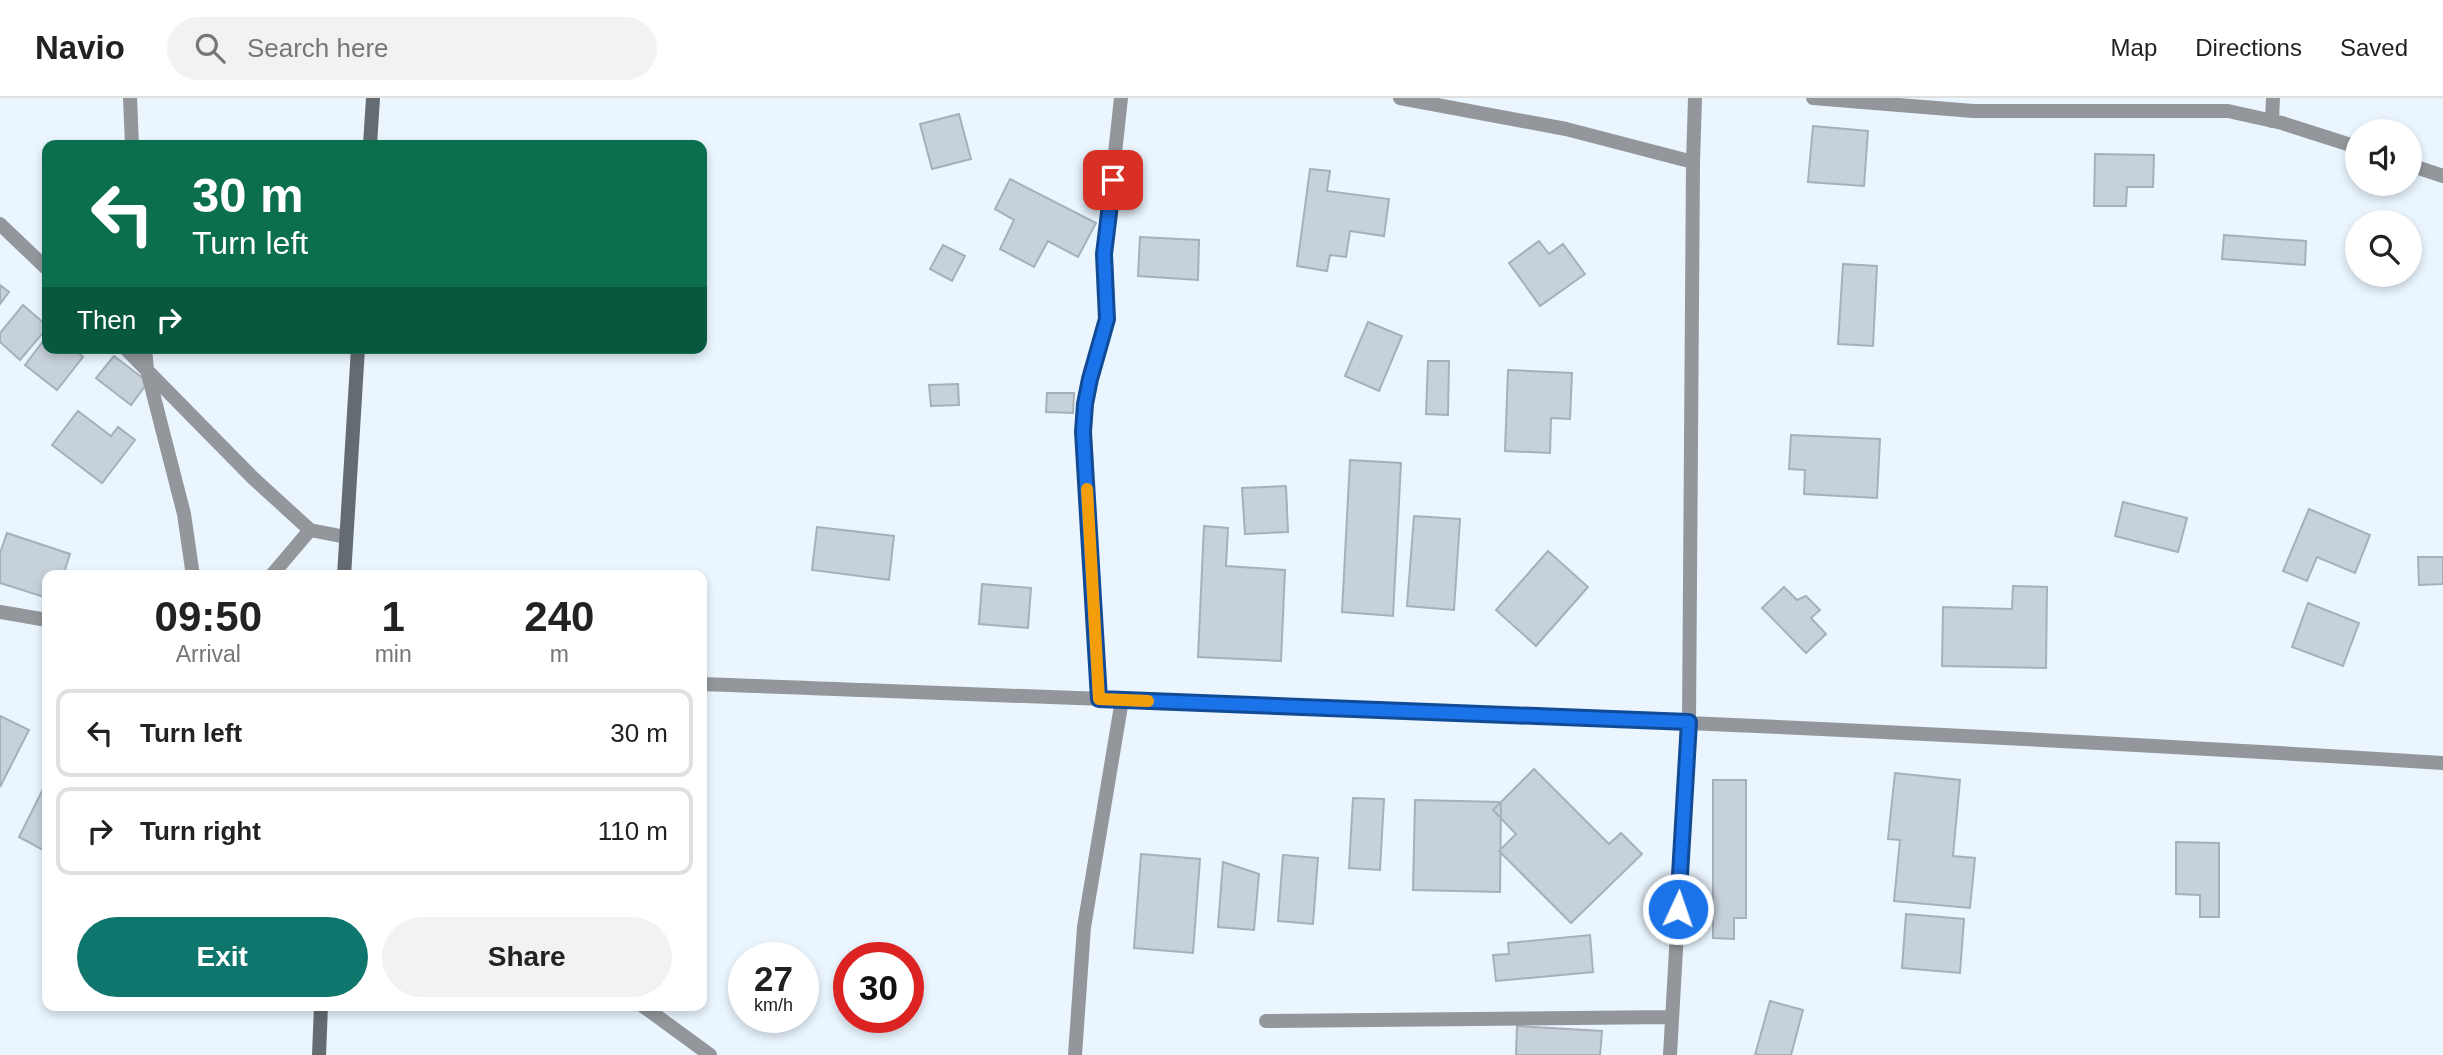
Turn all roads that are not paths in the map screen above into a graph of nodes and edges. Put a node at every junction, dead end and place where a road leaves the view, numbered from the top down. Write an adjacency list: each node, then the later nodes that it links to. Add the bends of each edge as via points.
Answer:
1 (130, 98): 9 (street)
2 (373, 98): 10 (street)
3 (1121, 98): 29 (street, via 1104,254 1107,319 1090,379 1083,432)
4 (1400, 98): 12 (street, via 1566,129)
5 (1695, 98): 12 (street)
6 (1813, 98): 8 (street, via 1973,111 2228,111)
7 (2273, 98): 8 (street)
8 (2272, 121): 11 (street)
9 (132, 140)
10 (370, 140)
11 (2345, 143)
12 (1693, 162): 31 (street)
13 (2422, 169): 14 (street)
14 (2443, 176)
15 (0, 224): 16 (street)
16 (42, 264)
17 (131, 354): 20 (street)
18 (146, 354): 20 (street)
19 (358, 354): 22 (street)
20 (147, 370): 21 (street); 23 (street, via 184,514)
21 (310, 530): 22 (street); 24 (street)
22 (346, 537): 25 (street)
23 (192, 570)
24 (276, 570)
25 (344, 570)
26 (0, 612): 27 (street)
27 (42, 619)
28 (707, 684): 29 (street)
29 (1099, 699): 30 (street)
30 (1122, 700): 31 (street); 39 (street, via 1084,928)
31 (1689, 722): 32 (street); 35 (street)
32 (2443, 763)
33 (321, 1011): 37 (street)
34 (650, 1011): 38 (street)
35 (1672, 1017): 36 (street); 40 (street)
36 (1266, 1021)
37 (319, 1055)
38 (710, 1055)
39 (1075, 1055)
40 (1670, 1055)

